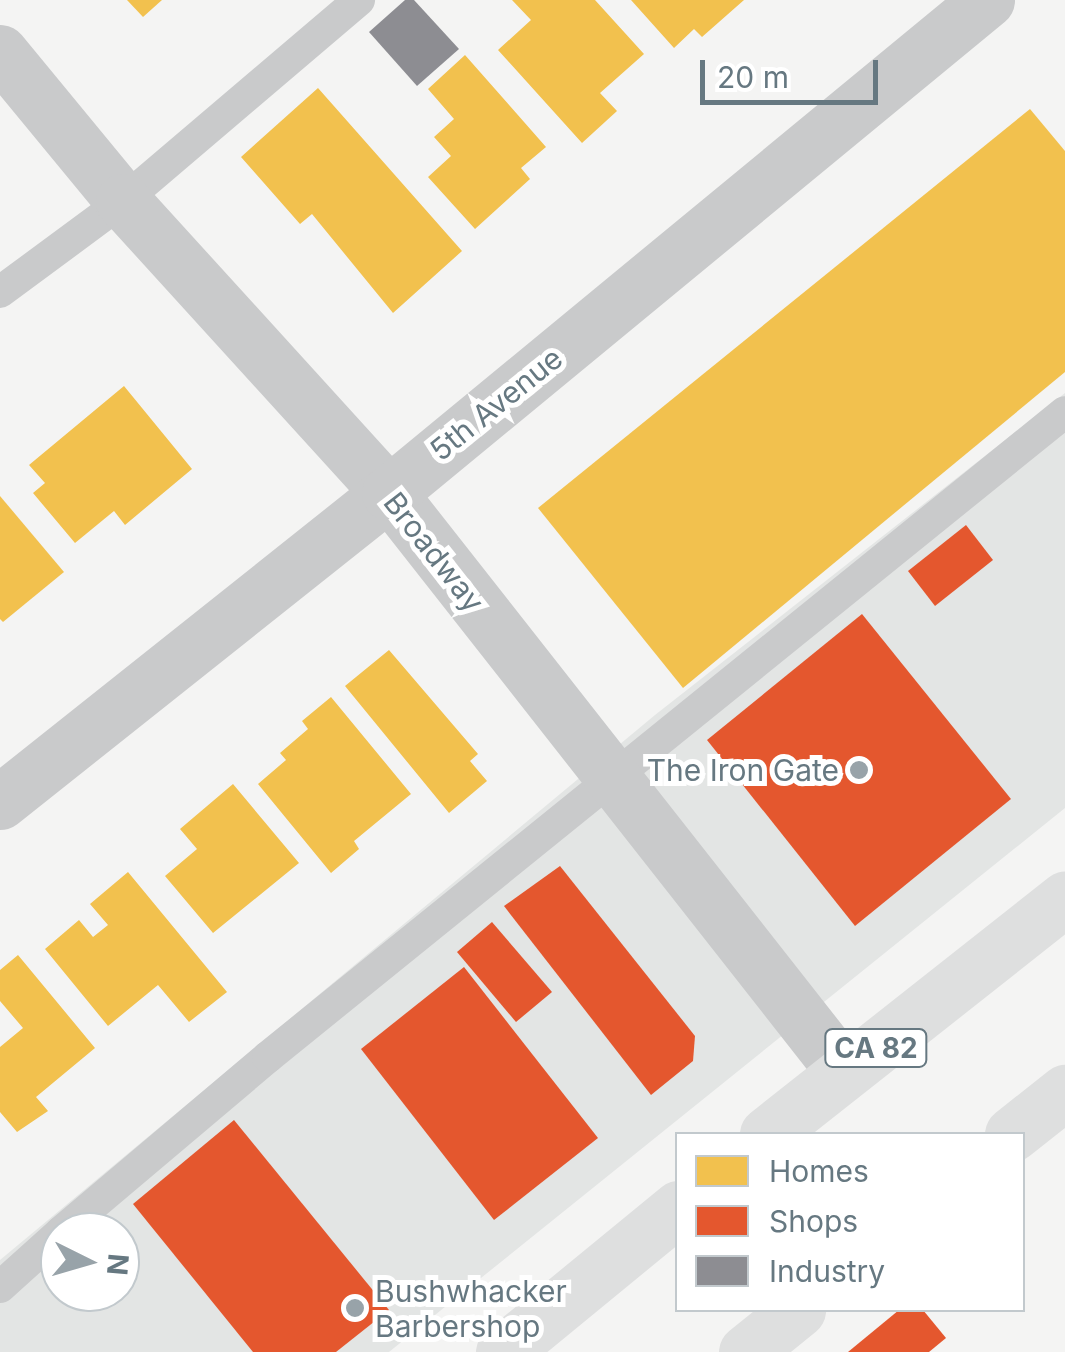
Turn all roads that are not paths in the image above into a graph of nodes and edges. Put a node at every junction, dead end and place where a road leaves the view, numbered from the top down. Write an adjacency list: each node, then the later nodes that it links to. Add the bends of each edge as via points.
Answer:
1 (359, 0): 4 (lane)
2 (987, 0): 7 (street, 5th Avenue)
3 (0, 52): 4 (street, Broadway)
4 (123, 201): 5 (lane); 7 (street, Broadway)
5 (0, 292)
6 (1065, 412): 8 (lane)
7 (388, 493): 8 (street, Broadway); 9 (street, 5th Avenue)
8 (609, 778): 11 (street, Broadway); 16 (lane)
9 (0, 802)
10 (1065, 899): 11 (main road, CA 82)
11 (844, 1072): 13 (main road, CA 82)
12 (1065, 1092): 14 (main road)
13 (769, 1132)
14 (1015, 1132)
15 (675, 1210): 20 (main road)
16 (85, 1212)
17 (40, 1251): 18 (lane)
18 (0, 1287)
19 (796, 1312): 21 (main road)
20 (503, 1352)
21 (746, 1352)

